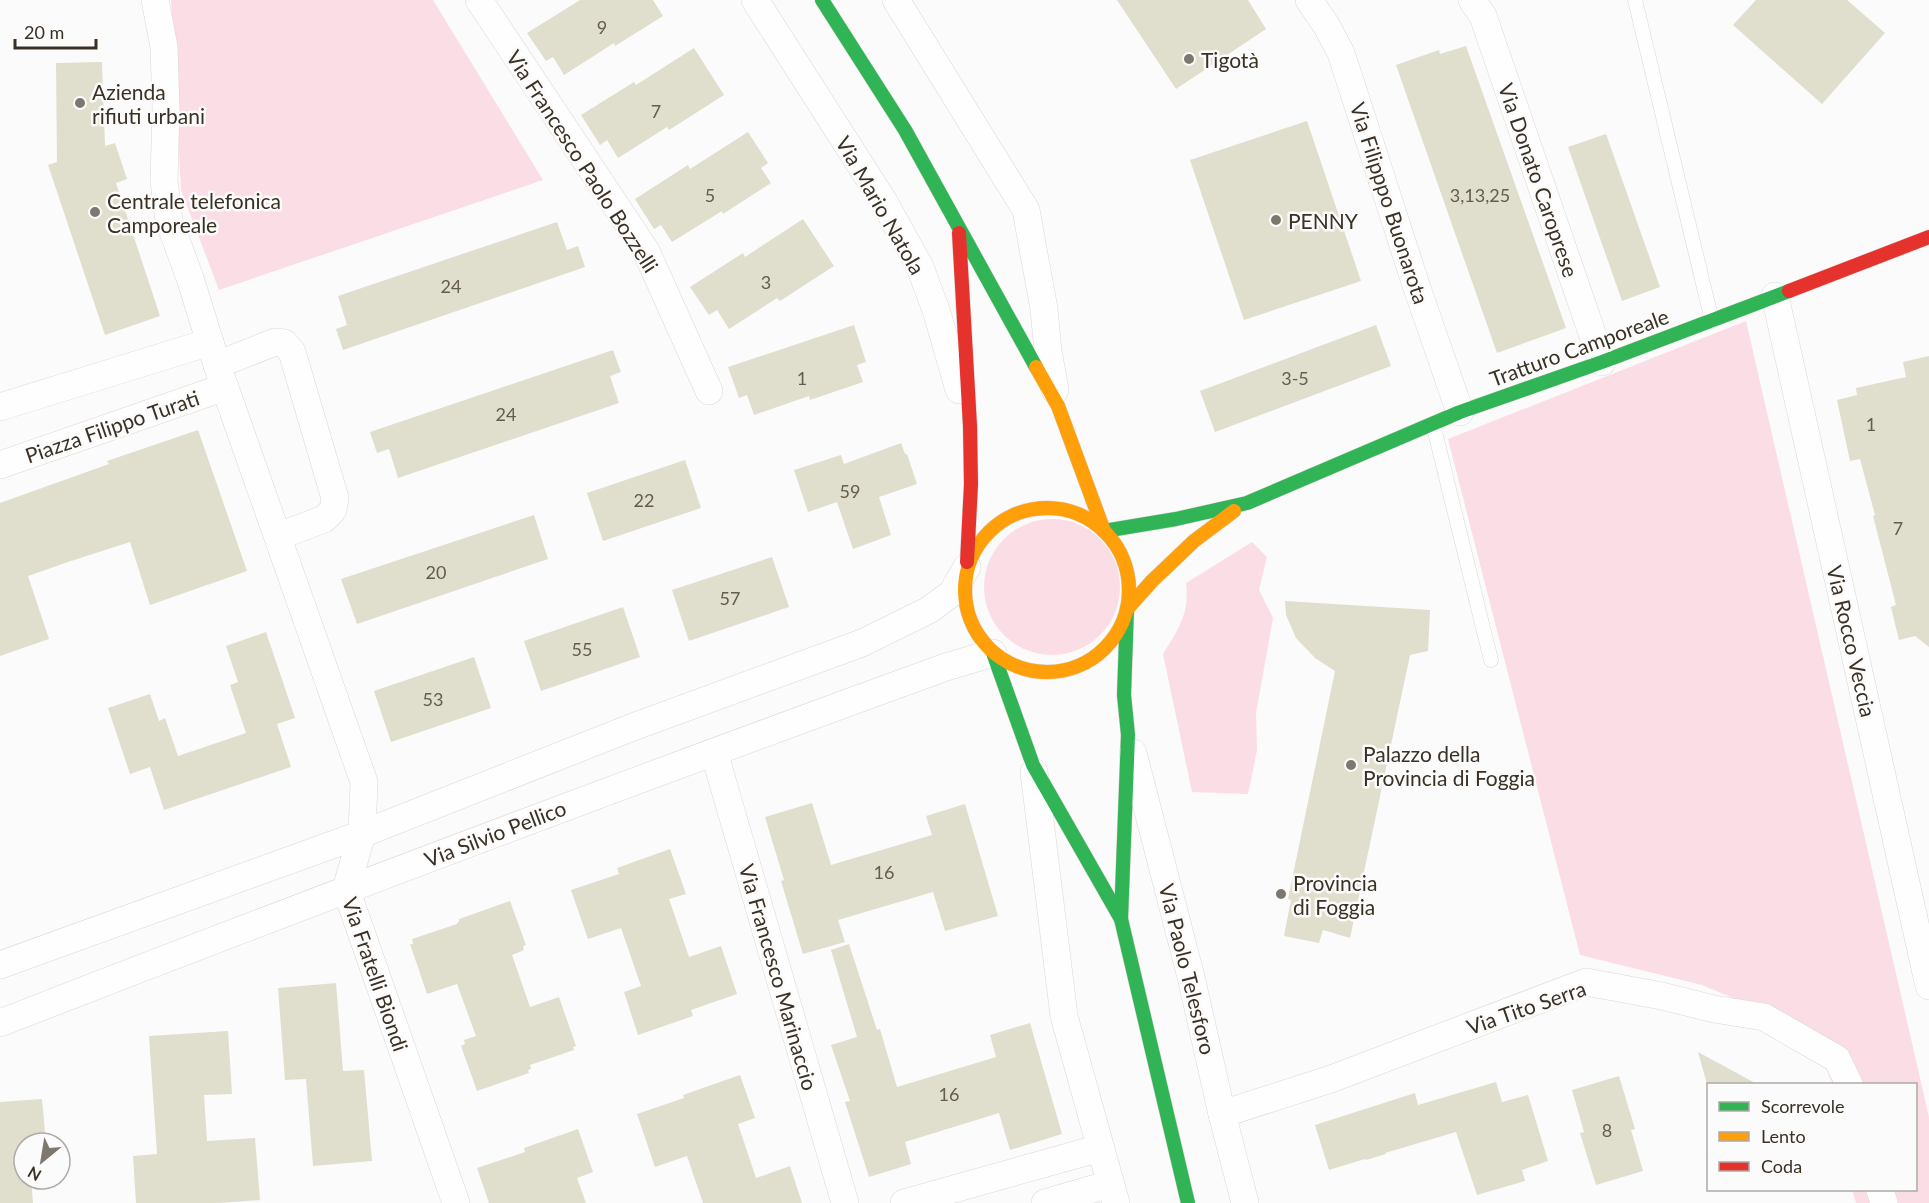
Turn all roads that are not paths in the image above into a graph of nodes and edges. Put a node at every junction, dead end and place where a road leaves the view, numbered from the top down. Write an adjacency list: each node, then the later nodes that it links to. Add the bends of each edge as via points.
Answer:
1 (155, 0): 14 (street, Via Fratelli Biondi, via 164,47 164,181 169,221)
2 (479, 0): 15 (street, Via Francesco Paolo Bozzelli, via 646,251)
3 (755, 0): 20 (street, Via Mario Natola, via 884,202 920,267)
4 (822, 0): 9 (street, Via Mario Natola, via 905,130)
5 (896, 0): 16 (street, Via Mario Natola, via 1026,210)
6 (1309, 0): 18 (street, Via Filipppo Buonarota, via 1341,53)
7 (1472, 0): 13 (street, Via Donato Caroprese, via 1483,16)
8 (1635, 0): 12 (lane)
9 (958, 225): 16 (street, Via Mario Natola); 20 (street, Via Mario Natola)
10 (1929, 237): 11 (street, Tratturo Camporeale)
11 (1775, 296): 12 (street, Tratturo Camporeale); 36 (street, Via Rocco Veccia)
12 (1712, 321): 13 (street, Tratturo Camporeale)
13 (1602, 362): 18 (street, Tratturo Camporeale)
14 (217, 365): 17 (street); 21 (street, Piazza Filippo Turati); 24 (street, Via Fratelli Biondi); 24 (street, via 275,342 284,343 292,352 335,498 333,510 324,519)
15 (709, 391)
16 (1058, 406): 23 (street, Via Mario Natola)
17 (0, 407)
18 (1460, 412): 19 (street, Tratturo Camporeale)
19 (1433, 424): 22 (street, Tratturo Camporeale); 28 (lane)
20 (970, 426): 25 (street, Via Mario Natola)
21 (0, 465)
22 (1247, 502): 23 (street, Tratturo Camporeale); 26 (street, Tratturo Camporeale, via 1194,541)
23 (1104, 531): 25 (street, via 1069,510 1018,512 987,533); 26 (street, via 1126,568)
24 (279, 536): 32 (street, Via Fratelli Biondi, via 364,782)
25 (967, 567): 27 (street, via 964,601 968,616); 32 (street, via 952,593 929,610 862,643)
26 (1127, 609): 27 (street, via 1112,641 1091,660 1076,667 1036,672 1013,666); 29 (street, Via Paolo Telesforo, via 1124,695)
27 (993, 653): 30 (street, Via Silvio Pellico); 31 (street, Via Paolo Telesforo)
28 (1491, 660)
29 (1128, 735): 34 (street, Via Paolo Telesforo); 39 (street, Via Paolo Telesforo)
30 (714, 752): 33 (street, Via Silvio Pellico); 43 (street, Via Francesco Marinaccio)
31 (1033, 765): 34 (street, Via Paolo Telesforo); 40 (street, Via Paolo Telesforo, via 1064,1016)
32 (362, 834): 33 (street, Via Fratelli Biondi); 35 (street)
33 (346, 889): 37 (street, Via Silvio Pellico); 42 (street, Via Fratelli Biondi)
34 (1122, 919): 46 (street, Via Paolo Telesforo)
35 (0, 964)
36 (1929, 986)
37 (0, 1023)
38 (1849, 1083): 39 (street, Via Tito Serra, via 1837,1059 1764,1017 1586,982 1331,1079)
39 (1222, 1114): 47 (street, Via Paolo Telesforo)
40 (1101, 1148): 41 (street, Via Paolo Telesforo); 44 (street)
41 (1113, 1193): 45 (street)
42 (456, 1203)
43 (845, 1203)
44 (904, 1203)
45 (1045, 1203)
46 (1188, 1203)
47 (1245, 1203)

